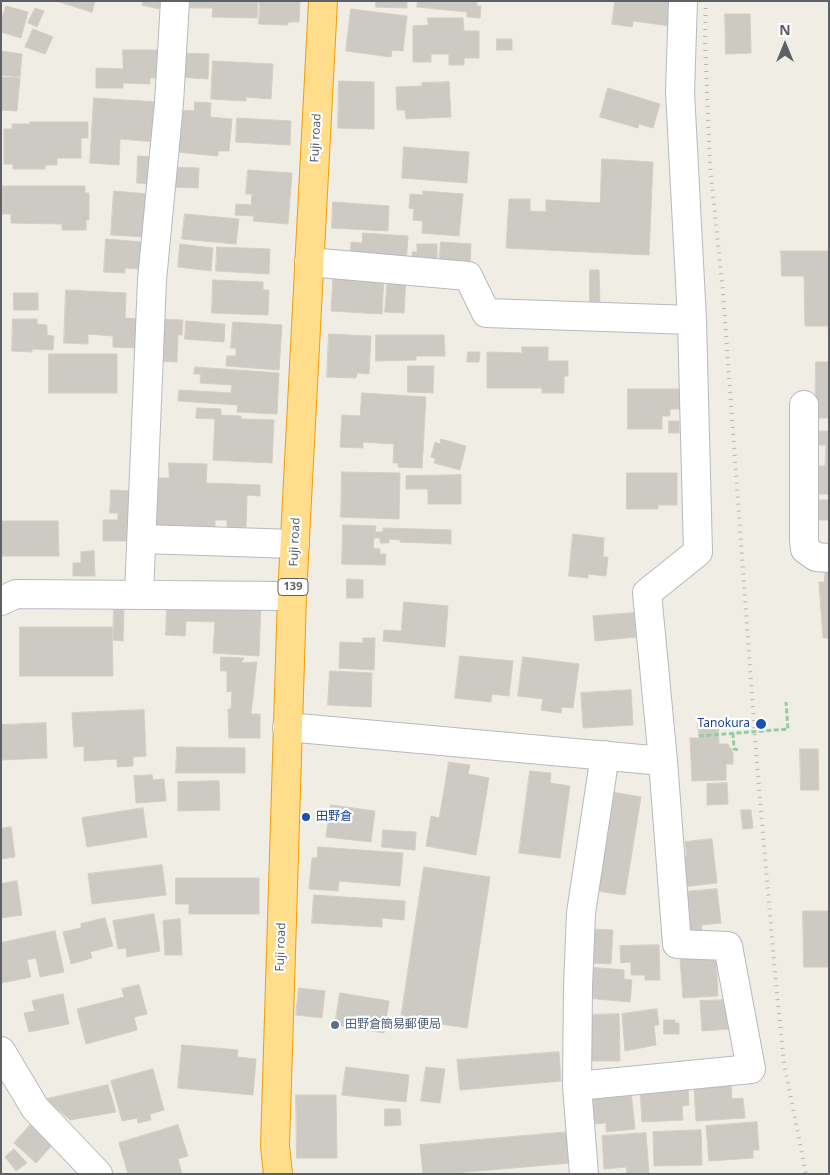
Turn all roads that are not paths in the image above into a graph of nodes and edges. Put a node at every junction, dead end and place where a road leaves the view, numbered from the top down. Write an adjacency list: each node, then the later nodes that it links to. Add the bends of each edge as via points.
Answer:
1 (175, 1): 7 (street, via 152,280)
2 (323, 1): 4 (highway, Fuji road / 139)
3 (683, 1): 5 (street, via 680,92)
4 (309, 262): 5 (street, via 468,276 486,313); 8 (highway, Fuji road / 139)
5 (692, 320): 15 (street, via 698,552 647,593)
6 (804, 405): 9 (street, via 805,549 816,557)
7 (142, 538): 8 (street); 10 (street)
8 (295, 544): 11 (highway, Fuji road / 139)
9 (829, 558)
10 (140, 595): 11 (street); 12 (street, via 16,594)
11 (292, 596): 13 (highway, Fuji road / 139)
12 (1, 601)
13 (288, 727): 14 (street); 19 (highway, Fuji road / 139, via 275,1146)
14 (605, 756): 15 (street); 17 (street, via 582,913)
15 (664, 761): 17 (street, via 677,944 728,946 751,1070)
16 (1, 1051): 18 (street, via 34,1108)
17 (577, 1086): 20 (street)
18 (98, 1174)
19 (278, 1174)
20 (584, 1174)

